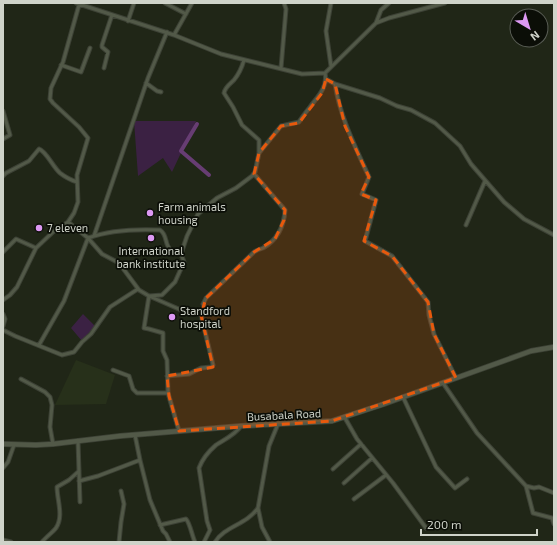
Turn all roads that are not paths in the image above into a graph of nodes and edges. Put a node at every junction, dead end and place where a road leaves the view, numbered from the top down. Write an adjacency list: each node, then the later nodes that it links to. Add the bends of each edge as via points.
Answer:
1 (76, 3): 9 (street)
2 (134, 3): 12 (street)
3 (165, 3): 10 (street)
4 (192, 3): 10 (street)
5 (284, 3): 21 (street, via 286,10)
6 (331, 3): 19 (street, via 326,31)
7 (389, 3): 13 (street, via 381,10)
8 (445, 3): 13 (street)
9 (79, 5): 11 (street); 18 (street)
10 (186, 14): 15 (street)
11 (112, 15): 12 (street); 20 (street, via 102,45 108,52)
12 (128, 21): 14 (street)
13 (376, 23): 19 (street)
14 (167, 32): 15 (street); 24 (street)
15 (174, 35): 17 (street, via 221,54)
16 (90, 48): 18 (street, via 81,72)
17 (244, 60): 21 (street); 29 (street, via 237,76 224,93 242,125 259,140)
18 (61, 65): 33 (street, via 51,88 50,99 88,138)
19 (331, 66): 22 (street)
20 (104, 68)
21 (281, 68): 22 (street, via 302,74)
22 (325, 73): 23 (street)
23 (326, 79): 25 (street); 29 (street, via 322,93 299,122 281,126)
24 (146, 83): 26 (street); 37 (street)
25 (335, 84): 32 (street, via 411,110 435,123 460,146); 53 (street, via 345,126 369,177 362,194 376,200 364,240 392,256 428,302 434,334)
26 (161, 92)
27 (3, 111): 28 (street, via 10,135)
28 (3, 139)
29 (260, 152): 30 (street)
30 (254, 174): 41 (street, via 200,211); 46 (street, via 286,210 284,220 275,239 254,252 206,298)
31 (3, 176): 33 (street, via 28,162 39,149 60,173)
32 (485, 181): 35 (street); 36 (street, via 524,219)
33 (77, 182): 34 (street, via 78,202)
34 (68, 222): 38 (street); 39 (street)
35 (466, 225)
36 (554, 235)
37 (94, 236): 38 (street); 41 (street, via 124,231 160,230 165,235 170,250)
38 (88, 238): 42 (street, via 102,254 119,264); 49 (street, via 64,301)
39 (36, 248): 40 (street, via 16,239); 44 (street, via 17,287)
40 (3, 252)
41 (181, 254): 43 (street, via 184,262 175,282 162,295)
42 (138, 289): 43 (street); 49 (street, via 110,307 92,334 74,352 62,355)
43 (149, 296): 46 (street, via 181,310); 52 (street, via 144,328 164,333 163,352 167,360)
44 (3, 300)
45 (3, 314): 47 (street)
46 (201, 315): 52 (street, via 213,365 189,374)
47 (3, 326)
48 (3, 330): 49 (street)
49 (39, 345)
50 (554, 347): 53 (street, Busabala Road, via 531,351)
51 (113, 370): 56 (street, via 129,376 137,393)
52 (167, 376): 56 (street)
53 (456, 378): 55 (street, Busabala Road)
54 (22, 379): 65 (street, via 50,397)
55 (443, 383): 57 (street, Busabala Road); 77 (street, via 477,433)
56 (168, 392): 61 (street)
57 (403, 397): 58 (street, Busabala Road); 74 (street, via 438,470 455,488)
58 (345, 418): 59 (street, Busabala Road); 66 (street)
59 (278, 424): 60 (street, Busabala Road); 82 (street, via 269,446)
60 (241, 426): 61 (street, Busabala Road); 92 (street, via 216,446 202,460 199,468 210,530)
61 (179, 431): 62 (street, Busabala Road)
62 (135, 435): 63 (street, Busabala Road); 69 (street)
63 (78, 441): 65 (street, Busabala Road); 72 (street)
64 (3, 444): 67 (street, Busabala Road)
65 (53, 444): 67 (street, Busabala Road)
66 (361, 444): 68 (street); 71 (street)
67 (14, 445): 70 (street)
68 (372, 458): 73 (street); 76 (street)
69 (140, 460): 75 (street); 84 (street, via 150,500)
70 (3, 468)
71 (332, 469)
72 (79, 471): 75 (street); 88 (street, via 57,487 60,516 53,531)
73 (386, 475): 80 (street); 85 (street)
74 (467, 479)
75 (79, 481): 81 (street)
76 (344, 483)
77 (526, 486): 79 (street, via 539,487); 83 (street, via 533,512 552,518)
78 (121, 491): 89 (street, via 124,504)
79 (554, 493)
80 (354, 499)
81 (80, 502)
82 (258, 508): 93 (street, via 251,517 220,535); 94 (street, via 262,527)
83 (554, 524)
84 (160, 525): 90 (street); 91 (street, via 186,519)
85 (426, 528)
86 (3, 540): 87 (street)
87 (10, 542)
88 (42, 542)
89 (119, 542)
90 (170, 542)
91 (195, 542)
92 (204, 542)
93 (215, 542)
94 (270, 542)

